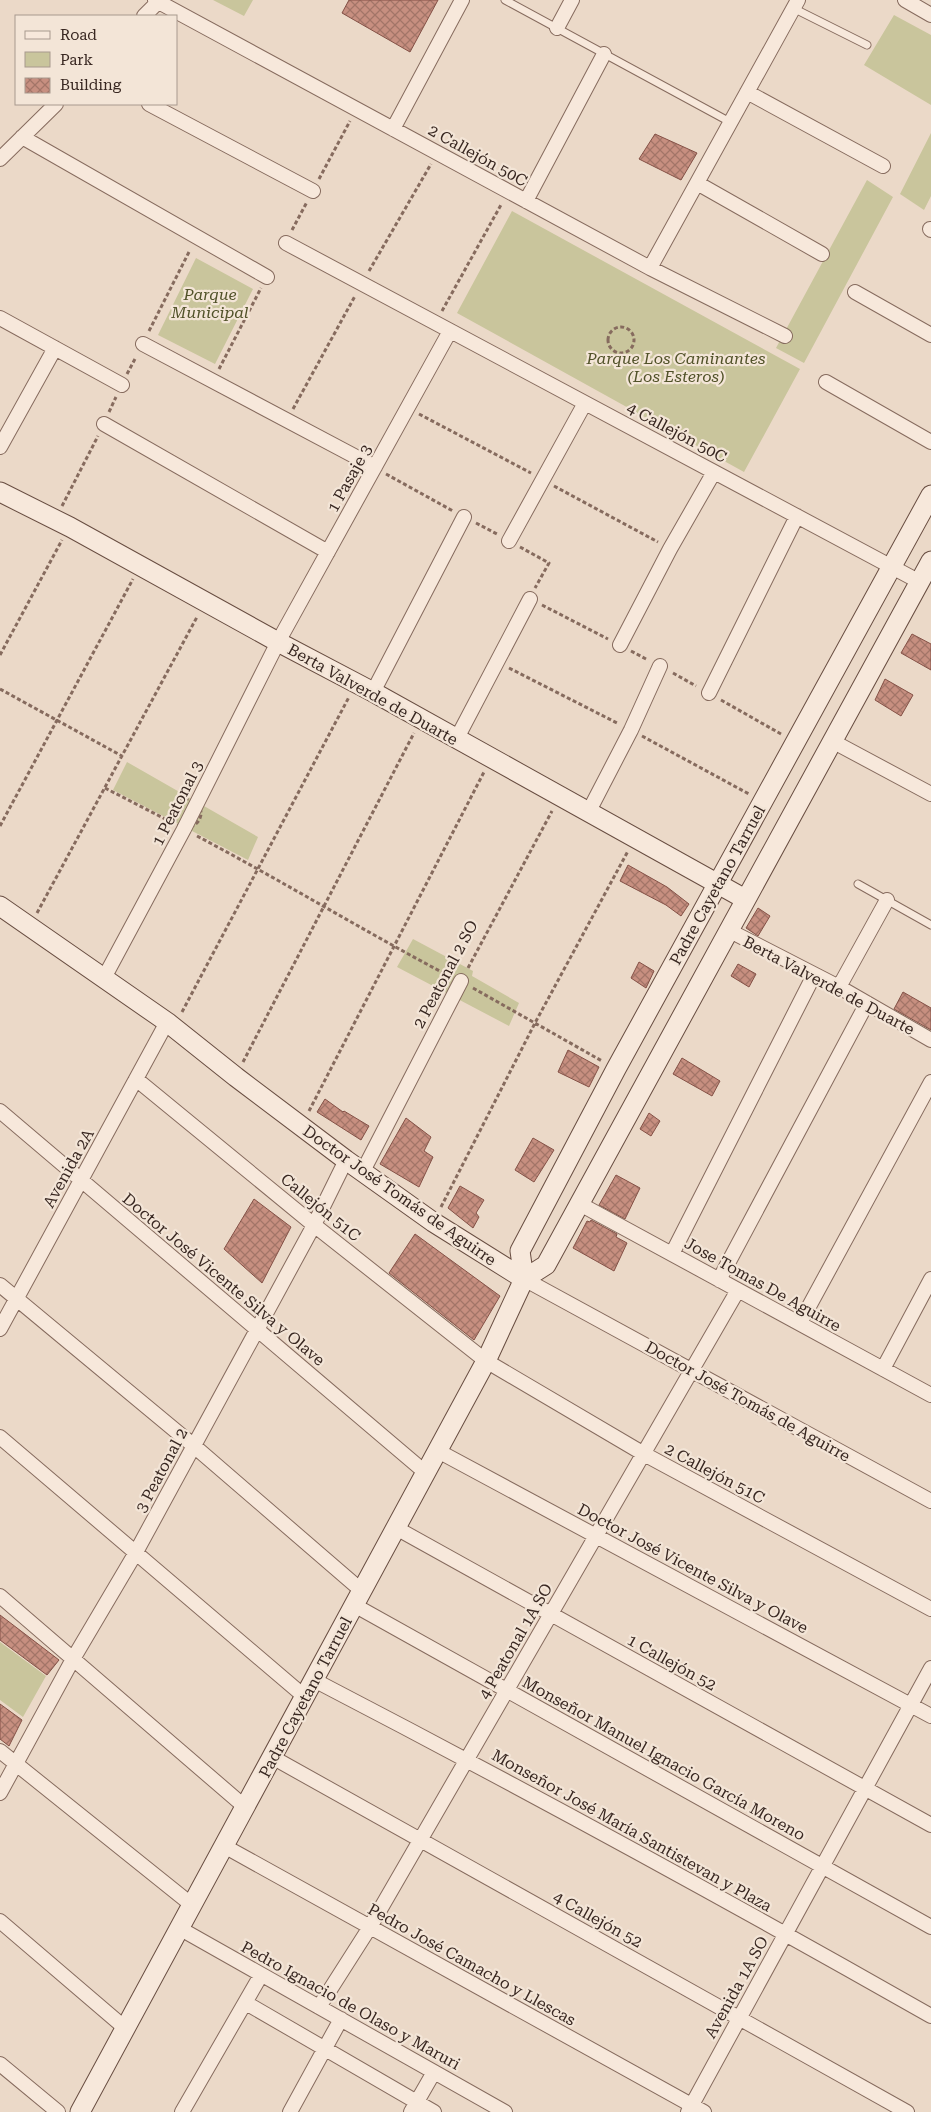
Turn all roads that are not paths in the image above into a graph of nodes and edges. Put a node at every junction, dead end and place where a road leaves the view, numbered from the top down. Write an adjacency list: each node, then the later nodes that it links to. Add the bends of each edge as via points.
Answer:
1 (462, 0): 16 (street)
2 (505, 0): 9 (lane)
3 (572, 0): 9 (street)
4 (905, 0): 8 (street)
5 (158, 1): 7 (street); 16 (street, 2 Callejón 50C)
6 (795, 4): 10 (lane); 12 (street)
7 (145, 15)
8 (931, 15)
9 (557, 28): 11 (lane)
10 (867, 45)
11 (604, 54): 15 (lane); 22 (street)
12 (747, 92): 15 (street); 19 (street)
13 (55, 105): 17 (street)
14 (151, 105): 21 (street)
15 (730, 122): 20 (street)
16 (393, 128): 22 (street, 2 Callejón 50C)
17 (22, 137): 18 (street); 26 (street)
18 (0, 159)
19 (883, 166)
20 (697, 183): 24 (street); 25 (street)
21 (313, 191)
22 (526, 201): 25 (street, 2 Callejón 50C)
23 (286, 243): 29 (street, 4 Callejón 50C)
24 (822, 254)
25 (650, 268): 31 (street, 2 Callejón 50C)
26 (267, 276)
27 (855, 292): 30 (street)
28 (0, 318): 33 (street)
29 (450, 331): 36 (street, 4 Callejón 50C); 40 (street, 1 Pasaje 3)
30 (931, 335)
31 (786, 336)
32 (143, 344): 40 (street)
33 (55, 348): 35 (street); 39 (street)
34 (826, 382): 38 (street)
35 (122, 385)
36 (585, 403): 41 (street, 4 Callejón 50C); 46 (street)
37 (104, 424): 47 (street)
38 (931, 442)
39 (0, 447)
40 (375, 467): 47 (street, 1 Pasaje 3)
41 (714, 472): 44 (street, 4 Callejón 50C); 53 (street)
42 (0, 492): 52 (street, Berta Valverde de Duarte)
43 (931, 495): 49 (street, Padre Cayetano Tarruel)
44 (797, 516): 49 (street, 4 Callejón 50C); 56 (street)
45 (464, 517): 55 (street)
46 (509, 540)
47 (328, 552): 52 (street, 1 Pasaje 3)
48 (931, 561): 50 (street, Padre Cayetano Tarruel)
49 (892, 567): 50 (street, 4 Callejón 50C); 61 (street, Padre Cayetano Tarruel)
50 (920, 582): 58 (street, Padre Cayetano Tarruel)
51 (530, 599): 57 (street)
52 (278, 642): 55 (street, Berta Valverde de Duarte); 69 (street, 1 Peatonal 3, via 184,829)
53 (620, 645)
54 (660, 666): 60 (street)
55 (374, 692): 57 (street, Berta Valverde de Duarte)
56 (709, 693)
57 (456, 740): 60 (street, Berta Valverde de Duarte)
58 (832, 740): 59 (street); 63 (street, Padre Cayetano Tarruel)
59 (931, 794)
60 (589, 811): 61 (street, Berta Valverde de Duarte)
61 (718, 883): 63 (street, Berta Valverde de Duarte); 84 (street, Padre Cayetano Tarruel, via 520,1251)
62 (858, 884): 64 (lane)
63 (745, 899): 67 (street, Padre Cayetano Tarruel)
64 (887, 900): 66 (lane); 71 (street)
65 (0, 906): 69 (street, Doctor José Tomás de Aguirre)
66 (931, 925)
67 (728, 930): 68 (street, Berta Valverde de Duarte); 81 (street, Padre Cayetano Tarruel)
68 (814, 975): 71 (street, Berta Valverde de Duarte); 83 (street)
69 (104, 978): 73 (street, Doctor José Tomás de Aguirre)
70 (461, 981): 79 (street, 2 Peatonal 2 SO)
71 (839, 987): 72 (street, Berta Valverde de Duarte)
72 (867, 1003): 74 (street, Berta Valverde de Duarte); 86 (street)
73 (170, 1025): 75 (street, Avenida 2A); 78 (street, Doctor José Tomás de Aguirre)
74 (931, 1040)
75 (136, 1079): 80 (street, Avenida 2A); 82 (street, Callejón 51C)
76 (931, 1082): 90 (street)
77 (0, 1111): 80 (street, Doctor José Vicente Silva y Olave)
78 (346, 1160): 79 (street, Doctor José Tomás de Aguirre); 82 (street, 3 Peatonal 2)
79 (363, 1171): 84 (street, Doctor José Tomás de Aguirre, via 433,1222)
80 (81, 1181): 89 (street, Avenida 2A); 92 (street, Doctor José Vicente Silva y Olave)
81 (578, 1203): 83 (street, Jose Tomas De Aguirre); 84 (street, Padre Cayetano Tarruel, via 546,1265)
82 (314, 1225): 92 (street, 3 Peatonal 2); 93 (street, Callejón 51C)
83 (672, 1254): 86 (street, Jose Tomas De Aguirre)
84 (524, 1279): 93 (street, Padre Cayetano Tarruel); 95 (street, Doctor José Tomás de Aguirre)
85 (931, 1279): 94 (street)
86 (719, 1280): 88 (street, Jose Tomas De Aguirre)
87 (0, 1285): 89 (street, Monseñor Manuel Ignacio García Moreno)
88 (738, 1290): 90 (street, Jose Tomas De Aguirre); 95 (street, 4 Peatonal 1A SO)
89 (16, 1299): 91 (street, Avenida 2A); 98 (street, Monseñor Manuel Ignacio García Moreno)
90 (800, 1324): 94 (street, Jose Tomas De Aguirre)
91 (0, 1330)
92 (257, 1330): 98 (street, 3 Peatonal 2); 101 (street, Doctor José Vicente Silva y Olave)
93 (486, 1361): 99 (street, Padre Cayetano Tarruel); 100 (street, 2 Callejón 51C)
94 (883, 1369): 96 (street, Jose Tomas De Aguirre)
95 (692, 1370): 100 (street, 4 Peatonal 1A SO); 102 (street, Doctor José Tomás de Aguirre)
96 (931, 1395)
97 (0, 1437): 105 (street)
98 (194, 1446): 105 (street, 3 Peatonal 2); 107 (street, Monseñor Manuel Ignacio García Moreno)
99 (438, 1452): 101 (street, Padre Cayetano Tarruel); 104 (street, Doctor José Vicente Silva y Olave)
100 (644, 1454): 104 (street, 4 Peatonal 1A SO); 108 (street, 2 Callejón 51C)
101 (426, 1473): 103 (street, Padre Cayetano Tarruel)
102 (931, 1501)
103 (396, 1528): 107 (street, Padre Cayetano Tarruel); 109 (street, 1 Callejón 52)
104 (596, 1536): 109 (street, 4 Peatonal 1A SO); 115 (street, Doctor José Vicente Silva y Olave)
105 (135, 1554): 110 (street, 3 Peatonal 2); 114 (street)
106 (0, 1596): 110 (street)
107 (358, 1598): 112 (street, Padre Cayetano Tarruel); 113 (street, Monseñor Manuel Ignacio García Moreno)
108 (931, 1609)
109 (550, 1614): 113 (street, 4 Peatonal 1A SO); 121 (street, 1 Callejón 52)
110 (73, 1659): 120 (street, 3 Peatonal 2); 123 (street)
111 (931, 1668): 115 (street, Avenida 1A SO)
112 (314, 1680): 114 (street, Padre Cayetano Tarruel); 119 (street, Monseñor José María Santistevan y Plaza)
113 (507, 1690): 119 (street, 4 Peatonal 1A SO); 127 (street, Monseñor Manuel Ignacio García Moreno)
114 (304, 1697): 118 (street, Padre Cayetano Tarruel)
115 (911, 1705): 116 (street, Doctor José Vicente Silva y Olave); 121 (street, Avenida 1A SO)
116 (931, 1716)
117 (0, 1751): 120 (street)
118 (272, 1757): 123 (street, Padre Cayetano Tarruel); 125 (street, 4 Callejón 52)
119 (467, 1759): 125 (street, 4 Peatonal 1A SO); 133 (street, Monseñor José María Santistevan y Plaza)
120 (15, 1764): 122 (street, 3 Peatonal 2); 128 (street)
121 (865, 1789): 124 (street, 1 Callejón 52); 127 (street, Avenida 1A SO)
122 (0, 1793)
123 (245, 1807): 126 (street, Padre Cayetano Tarruel)
124 (931, 1825)
125 (420, 1840): 130 (street, 4 Peatonal 1A SO); 138 (street, 4 Callejón 52)
126 (224, 1846): 128 (street, Padre Cayetano Tarruel); 130 (street, Pedro José Camacho y Llescas)
127 (822, 1866): 131 (street, Monseñor Manuel Ignacio García Moreno); 133 (street, Avenida 1A SO)
128 (192, 1905): 132 (street, Padre Cayetano Tarruel)
129 (0, 1921): 140 (street)
130 (370, 1927): 136 (street, 4 Peatonal 1A SO); 145 (street, Pedro José Camacho y Llescas)
131 (931, 1927)
132 (179, 1928): 134 (street, Pedro Ignacio de Olaso y Maruri); 140 (street, Padre Cayetano Tarruel)
133 (786, 1933): 137 (street, Monseñor José María Santistevan y Plaza); 138 (street, Avenida 1A SO)
134 (261, 1975): 135 (street); 136 (street, Pedro Ignacio de Olaso y Maruri)
135 (246, 2003): 141 (street); 148 (street)
136 (319, 2007): 139 (street, Pedro Ignacio de Olaso y Maruri)
137 (931, 2016)
138 (739, 2018): 145 (street, Avenida 1A SO); 152 (street, 4 Callejón 52)
139 (341, 2019): 141 (street); 143 (street, Pedro Ignacio de Olaso y Maruri)
140 (125, 2028): 147 (street, Padre Cayetano Tarruel)
141 (324, 2048): 144 (street); 149 (street)
142 (0, 2064): 146 (street)
143 (434, 2072): 144 (street); 151 (street, Pedro Ignacio de Olaso y Maruri)
144 (414, 2107): 150 (street)
145 (694, 2110)
146 (58, 2112)
147 (80, 2112)
148 (182, 2112)
149 (290, 2112)
150 (434, 2112)
151 (505, 2112)
152 (907, 2112)

